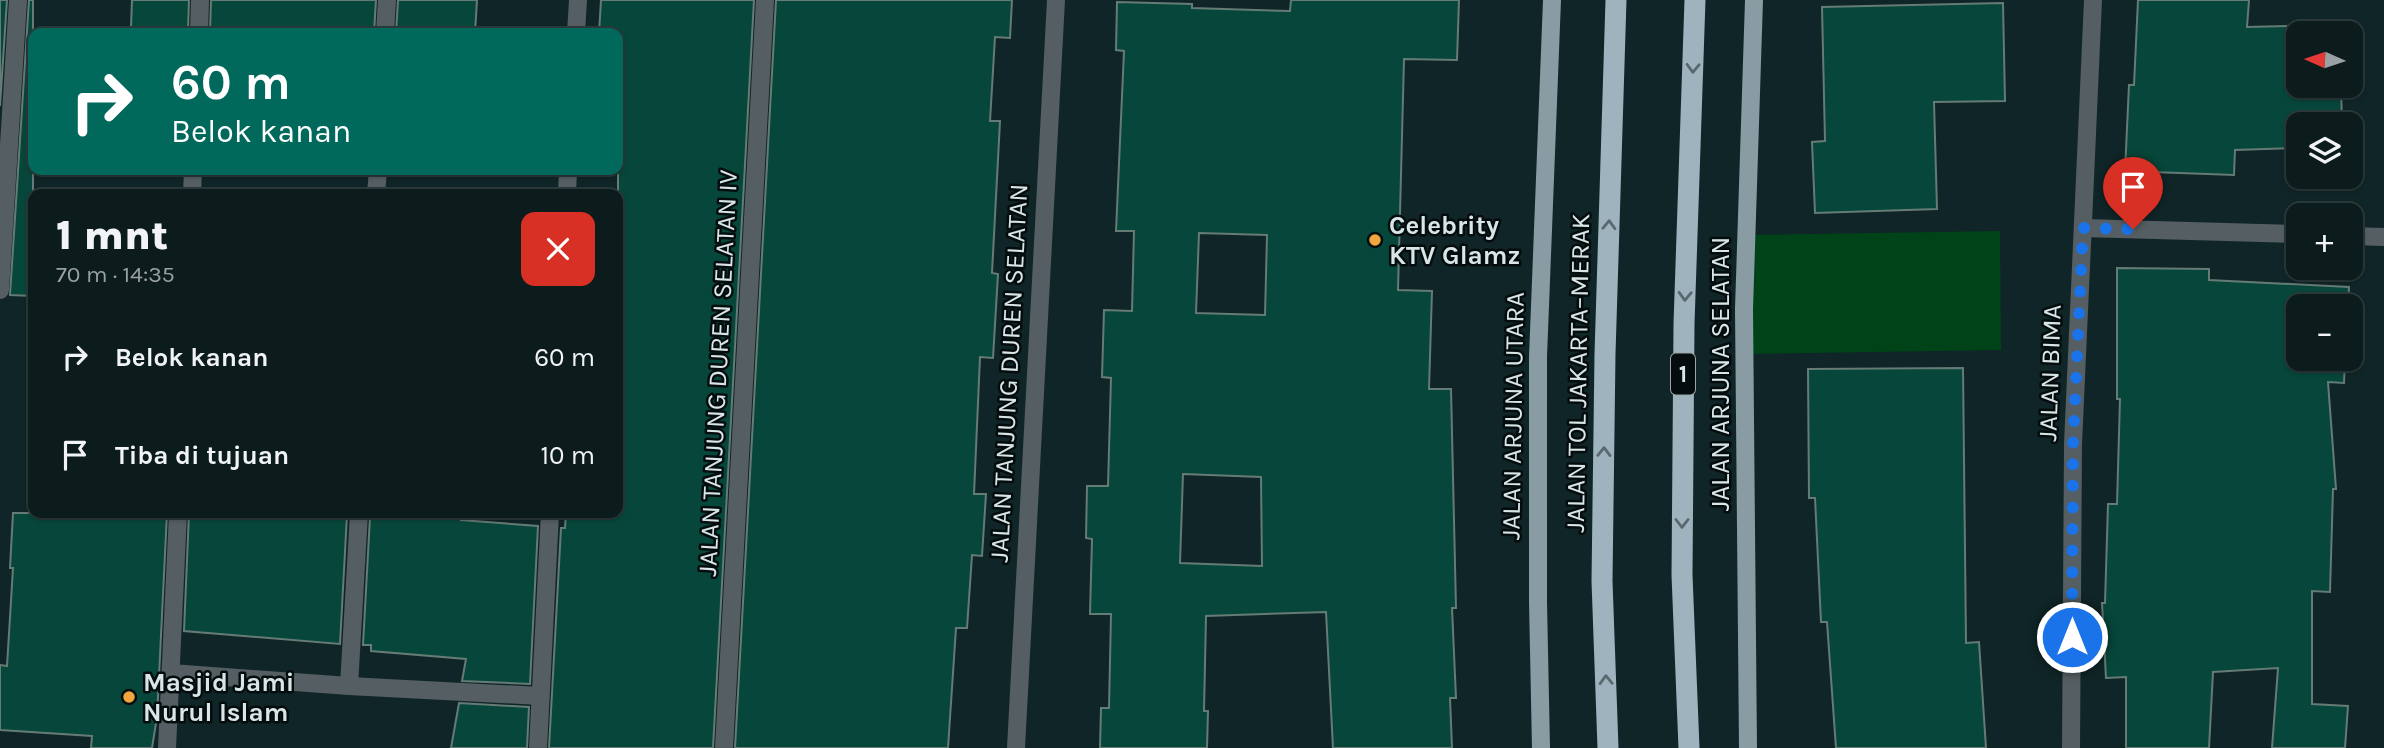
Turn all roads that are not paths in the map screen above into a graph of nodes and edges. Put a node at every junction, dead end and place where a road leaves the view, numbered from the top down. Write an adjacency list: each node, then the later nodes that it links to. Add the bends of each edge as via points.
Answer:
1 (18, 0): 19 (street)
2 (200, 0): 12 (street)
3 (387, 0): 13 (street)
4 (578, 0): 14 (street)
5 (765, 0): 28 (street, JALAN TANJUNG DUREN SELATAN IV)
6 (1056, 0): 29 (street, JALAN TANJUNG DUREN SELATAN)
7 (1552, 0): 30 (main road, JALAN ARJUNA UTARA, via 1538,356)
8 (1616, 0): 31 (highway, JALAN TOL JAKARTA–MERAK, one-way to 8, via 1602,581)
9 (1695, 0): 32 (highway, 1, one-way to 32, via 1682,547)
10 (1754, 0): 33 (main road, JALAN ARJUNA SELATAN, via 1744,309)
11 (2093, 0): 15 (street, JALAN BIMA)
12 (199, 28)
13 (385, 28)
14 (576, 28)
15 (2083, 228): 16 (street); 34 (street, JALAN BIMA, via 2073,444)
16 (2286, 234)
17 (2363, 236): 18 (street)
18 (2384, 237)
19 (0, 290)
20 (178, 518): 23 (street)
21 (359, 518): 24 (street)
22 (550, 518): 25 (street)
23 (171, 673): 24 (street); 26 (street)
24 (349, 686): 25 (street)
25 (540, 696): 27 (street)
26 (167, 748)
27 (538, 748)
28 (723, 748)
29 (1016, 748)
30 (1541, 748)
31 (1608, 748)
32 (1689, 748)
33 (1748, 748)
34 (2071, 748)

